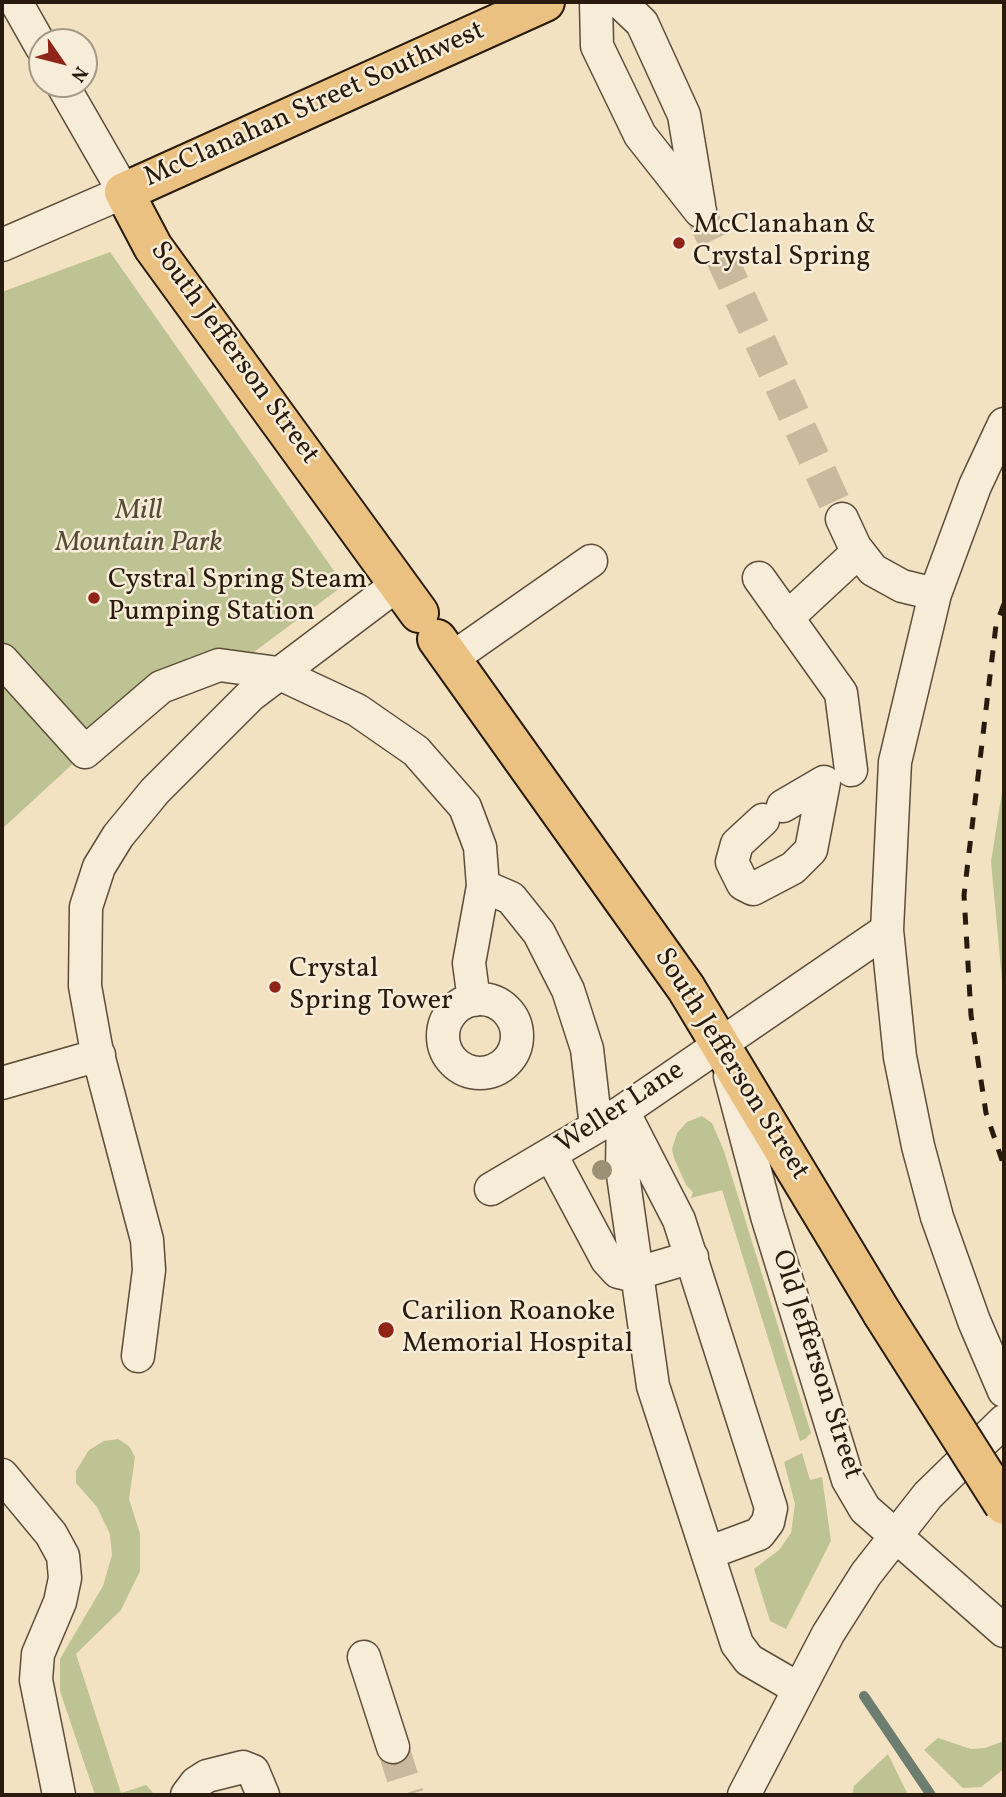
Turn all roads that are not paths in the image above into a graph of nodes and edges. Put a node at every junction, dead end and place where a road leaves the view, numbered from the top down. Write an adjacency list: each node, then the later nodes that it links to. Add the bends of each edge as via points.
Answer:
1 (16, 2): 5 (street)
2 (545, 2): 7 (main road, McClanahan Street Southwest)
3 (597, 2): 4 (street, via 597,46 640,135 700,211 684,115 642,23)
4 (620, 2)
5 (31, 28)
6 (70, 98): 7 (street, South Jefferson Street)
7 (124, 192): 8 (street); 16 (main road, South Jefferson Street, via 153,247)
8 (2, 245)
9 (1004, 424): 14 (street)
10 (842, 519): 11 (street)
11 (858, 552): 14 (street, via 873,570 902,586); 15 (street)
12 (591, 561): 16 (street)
13 (759, 578): 15 (street)
14 (934, 594): 19 (street)
15 (788, 618): 20 (street, via 841,693)
16 (426, 624): 18 (street); 24 (main road, South Jefferson Street)
17 (2, 660): 18 (street, via 85,752 161,687 219,665)
18 (278, 673): 21 (street, via 357,710 416,751 465,807 480,847); 25 (street, via 155,791 99,867 86,907 85,986)
19 (895, 762): 20 (street); 22 (street)
20 (838, 776): 20 (street, via 811,850 793,868 753,889 743,884 732,862 737,844 773,813)
21 (483, 886): 23 (street, via 470,963); 27 (street, via 511,898 539,933 568,990)
22 (887, 930): 24 (street, Weller Lane); 35 (street, via 900,1057 918,1146 937,1217)
23 (474, 1000)
24 (721, 1042): 27 (street, Weller Lane); 38 (main road, South Jefferson Street, bridge, via 882,1313); 39 (street, Old Jefferson Street, via 767,1216 849,1480 865,1509)
25 (99, 1055): 26 (street); 34 (street, via 146,1240 149,1270)
26 (2, 1083)
27 (609, 1119): 28 (street, Weller Lane); 30 (street); 31 (street)
28 (551, 1155): 29 (street, Weller Lane); 33 (street, via 607,1260 624,1274)
29 (491, 1189)
30 (679, 1220): 31 (street); 32 (street)
31 (632, 1236): 33 (street)
32 (692, 1257): 33 (street); 40 (street, via 771,1508 759,1534)
33 (637, 1273): 40 (street, via 653,1386)
34 (138, 1356)
35 (1004, 1391)
36 (1004, 1421): 39 (street)
37 (2, 1475): 45 (street, via 64,1556 60,1602 38,1654 36,1680)
38 (1004, 1505)
39 (894, 1535): 41 (street, Old Jefferson Street); 43 (street, via 828,1634)
40 (708, 1553): 43 (street, via 742,1653)
41 (1004, 1631)
42 (364, 1657): 44 (street)
43 (799, 1689): 48 (street)
44 (393, 1747)
45 (59, 1795)
46 (187, 1795): 47 (street, via 207,1776 243,1766 253,1771)
47 (263, 1795)
48 (744, 1795)

